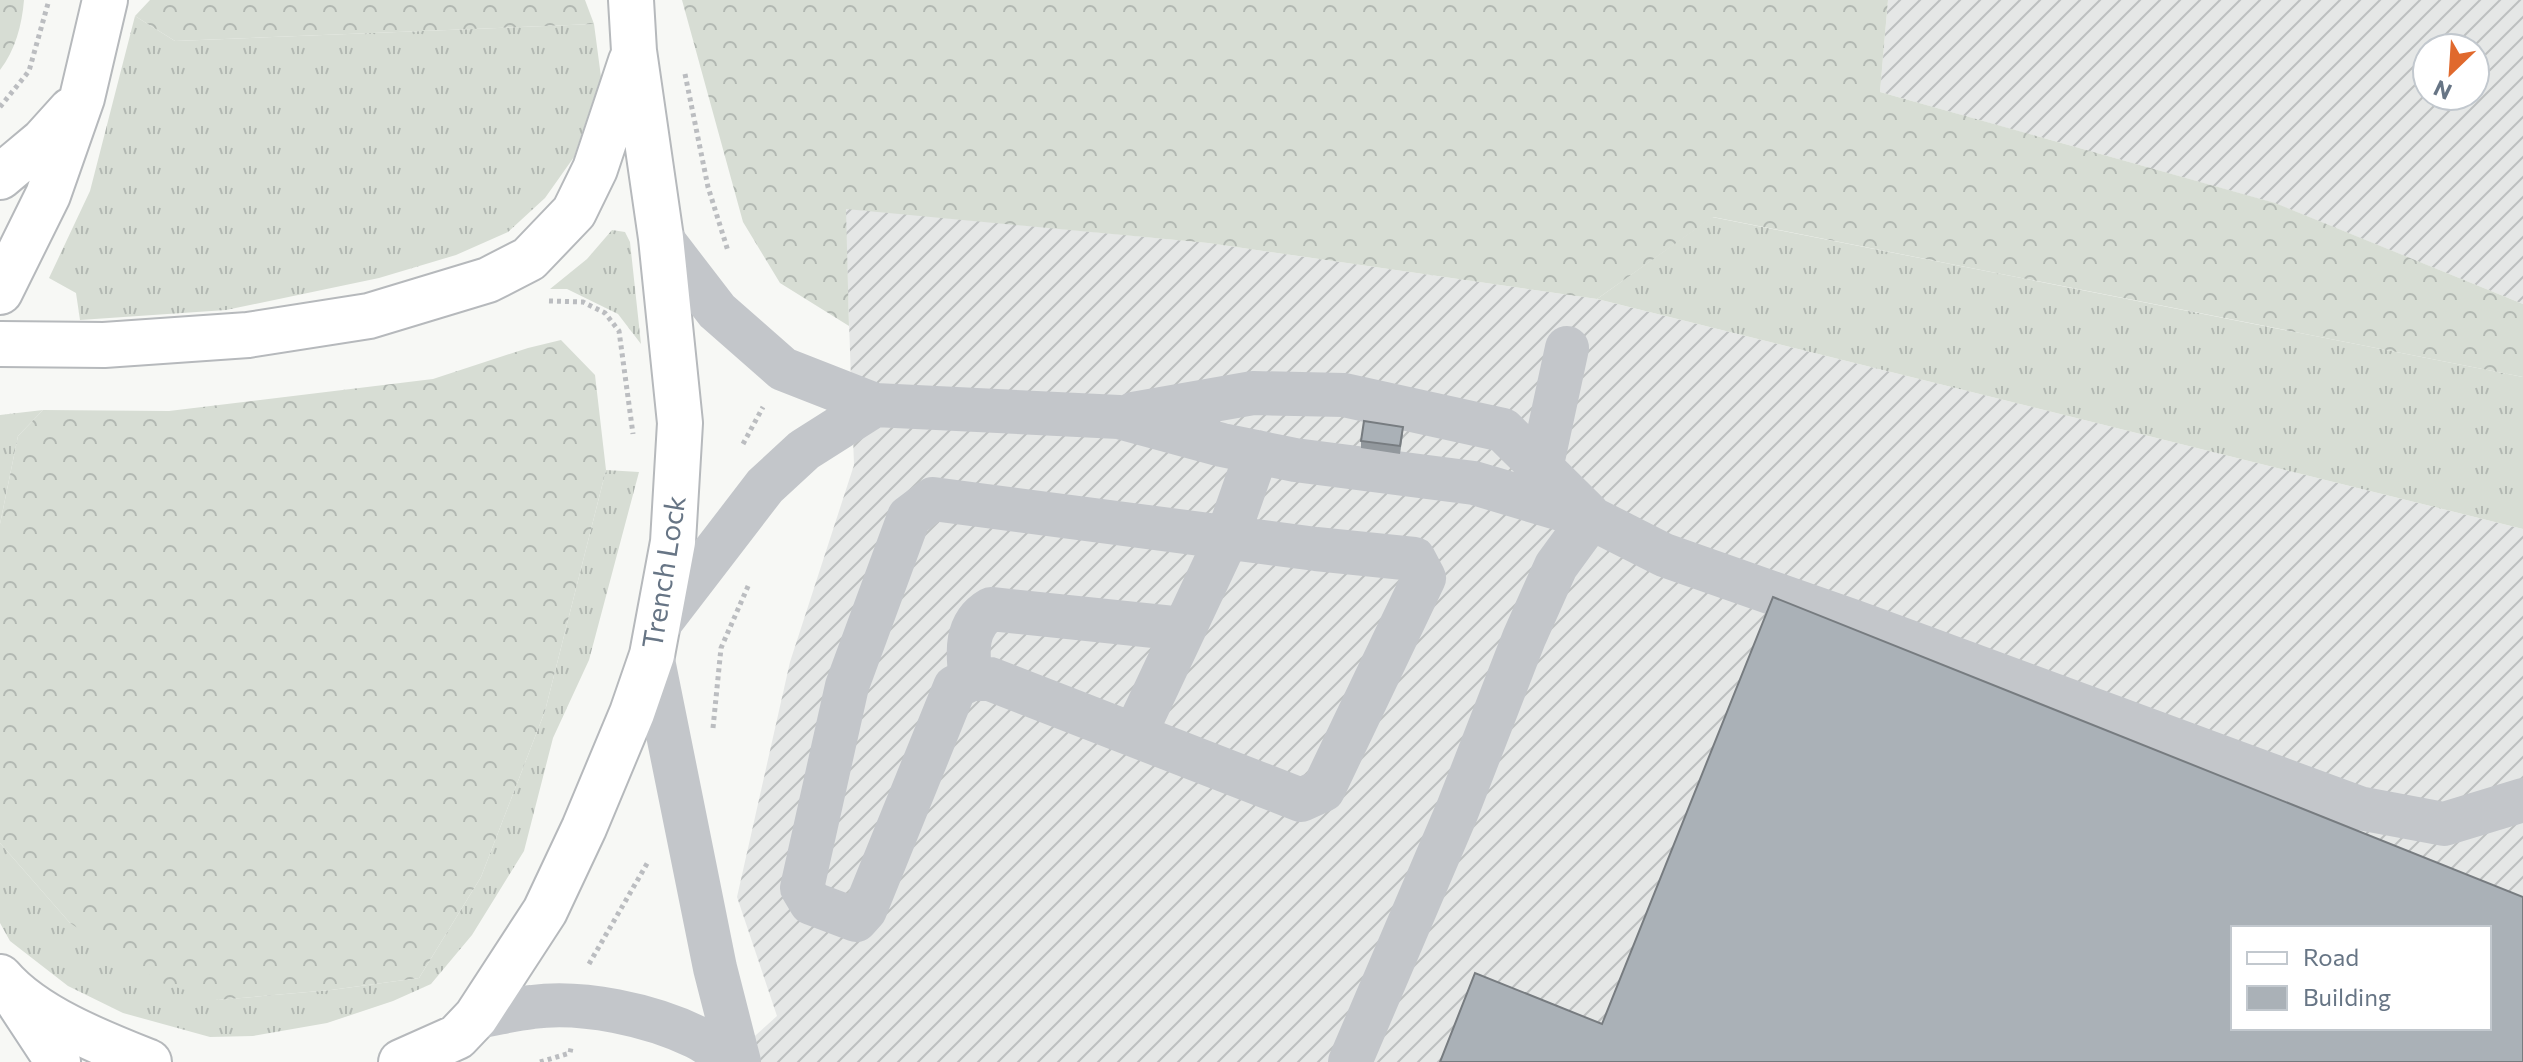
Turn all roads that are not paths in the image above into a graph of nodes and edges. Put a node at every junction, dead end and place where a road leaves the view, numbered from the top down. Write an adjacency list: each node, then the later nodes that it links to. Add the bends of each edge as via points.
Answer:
1 (105, 0): 4 (main road)
2 (631, 0): 3 (main road, Trench Lock)
3 (634, 51): 6 (main road, Trench Lock); 8 (main road, via 595,169 574,212 529,259 467,288 369,316 248,335 104,345)
4 (82, 98): 5 (main road); 7 (main road, via 48,195)
5 (0, 177)
6 (661, 238): 10 (lane, via 717,311 783,369); 17 (main road, Trench Lock, via 681,452)
7 (0, 292)
8 (0, 344)
9 (1567, 348): 13 (lane)
10 (875, 405): 11 (lane); 17 (lane, via 804,450 765,486)
11 (1119, 417): 12 (lane); 13 (lane, via 1253,393 1344,395 1503,430)
12 (1257, 452): 14 (lane, via 1474,483); 15 (lane)
13 (1541, 469): 14 (lane)
14 (1591, 518): 20 (lane, via 1664,555 2359,808 2444,824); 28 (lane, via 1556,566 1524,638)
15 (1227, 538): 16 (lane); 18 (lane, via 933,499 909,517 847,686 802,888 811,903 856,920 865,910 955,687); 19 (lane, via 1414,559 1424,578 1323,790 1301,800)
16 (1183, 629): 18 (lane, via 991,609 971,633); 19 (lane)
17 (656, 639): 22 (main road, Trench Lock, via 608,771 545,911); 27 (lane, via 715,968)
18 (971, 679): 19 (lane, via 990,679)
19 (1135, 734)
20 (2523, 800)
21 (5, 983): 23 (main road); 24 (main road, via 81,1035)
22 (458, 1039): 25 (main road); 26 (lane, via 534,1006 607,1010 697,1038)
23 (58, 1062)
24 (149, 1062)
25 (401, 1062)
26 (732, 1062)
27 (739, 1062)
28 (1350, 1062)

